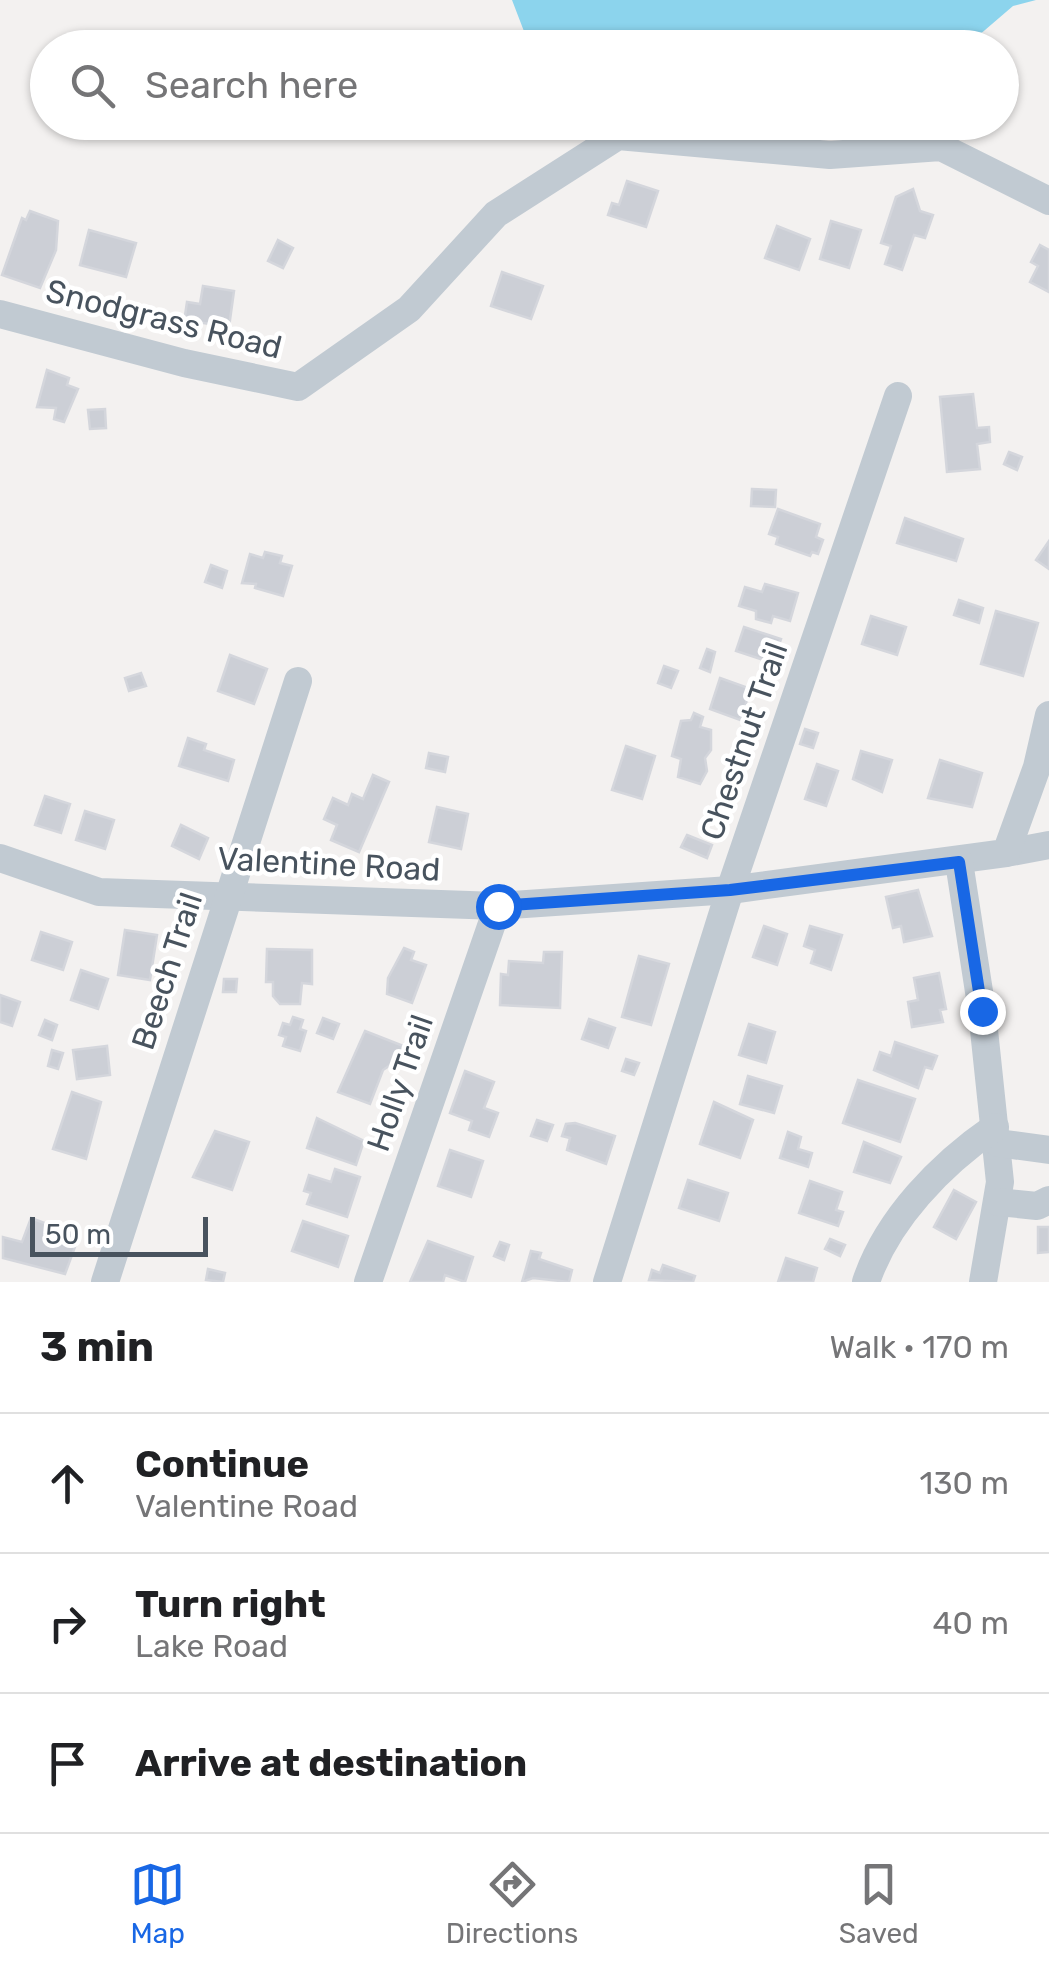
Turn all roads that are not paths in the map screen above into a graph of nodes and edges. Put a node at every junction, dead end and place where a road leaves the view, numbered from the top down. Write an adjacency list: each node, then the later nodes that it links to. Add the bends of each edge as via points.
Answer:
1 (612, 140): 4 (street, Snodgrass Road, via 496,214 409,309 298,387)
2 (665, 140): 3 (street, Snodgrass Road, via 830,154 941,146)
3 (1049, 202)
4 (0, 314)
5 (898, 396): 12 (street, Chestnut Trail)
6 (298, 682): 13 (street, Beech Trail)
7 (1049, 714): 9 (street)
8 (1049, 845): 9 (street, Valentine Road)
9 (1006, 853): 11 (street, Valentine Road)
10 (0, 858): 13 (street, Valentine Road, via 100,892)
11 (959, 862): 12 (street, Valentine Road); 15 (street)
12 (730, 890): 14 (street, Valentine Road); 21 (street, Chestnut Trail)
13 (228, 893): 14 (street, Valentine Road); 19 (street, Beech Trail)
14 (498, 906): 20 (street, Holly Trail)
15 (996, 1135): 16 (street); 18 (street); 22 (street, via 961,1150 927,1185 875,1256)
16 (1049, 1150)
17 (1049, 1200): 18 (street, via 1037,1206)
18 (998, 1202): 23 (street)
19 (105, 1282)
20 (368, 1282)
21 (607, 1282)
22 (866, 1282)
23 (983, 1282)

